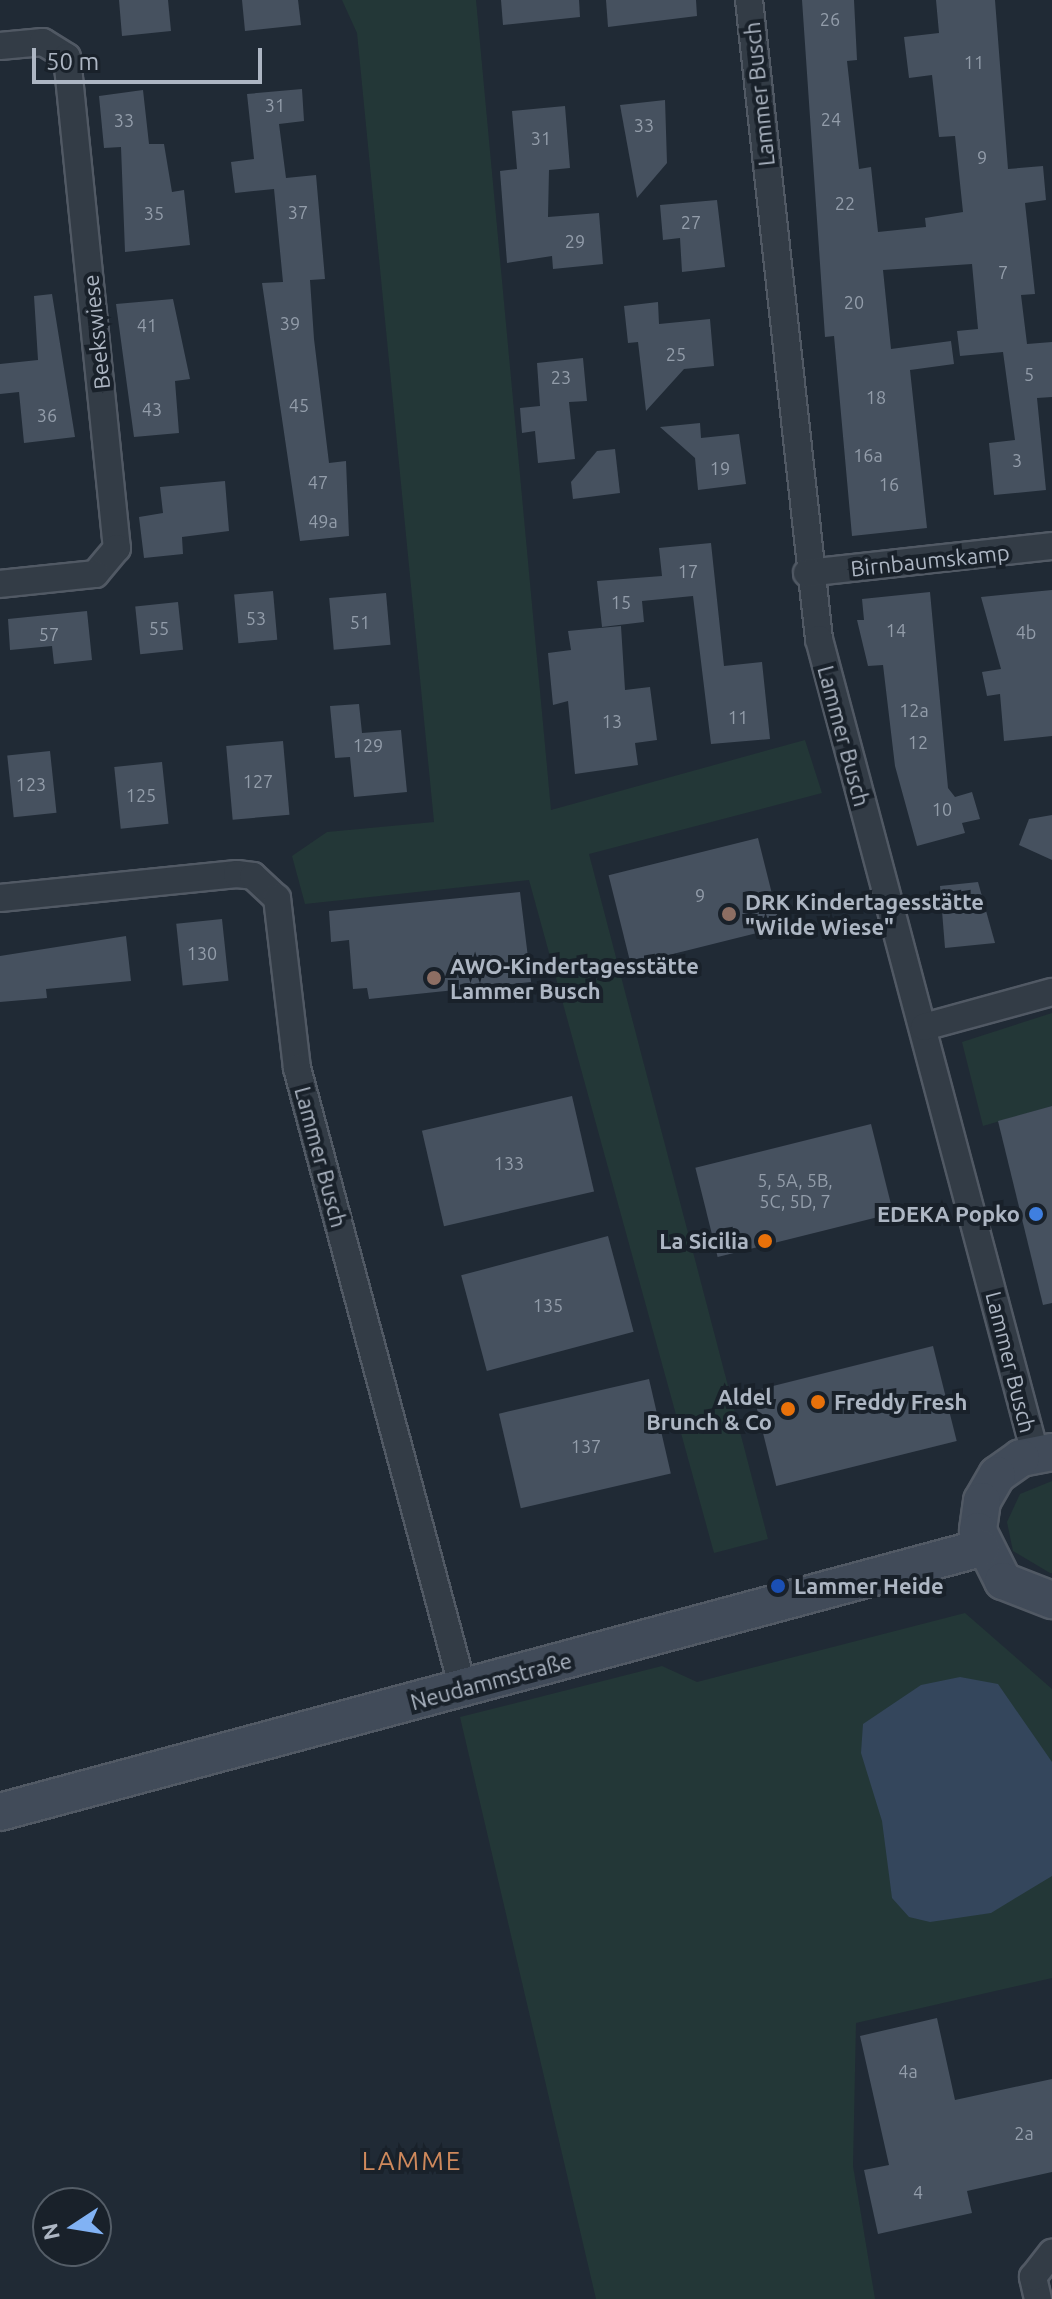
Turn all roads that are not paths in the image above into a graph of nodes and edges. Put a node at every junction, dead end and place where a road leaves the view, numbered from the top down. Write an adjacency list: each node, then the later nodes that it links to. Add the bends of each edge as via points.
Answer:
1 (749, 0): 4 (street, Lammer Busch)
2 (0, 46): 5 (street, Beekswiese, via 43,42 67,57 117,548 95,574)
3 (1052, 546): 4 (street, Birnbaumskamp)
4 (807, 573): 8 (street, Lammer Busch)
5 (0, 584)
6 (0, 898): 12 (street, Lammer Busch, via 237,874 253,876 277,898 297,1068)
7 (1052, 992): 8 (street)
8 (924, 1027): 9 (street, Lammer Busch)
9 (1044, 1453): 10 (main road, via 1008,1466 988,1487 978,1517)
10 (981, 1548): 11 (main road, via 1012,1588); 12 (main road, Neudammstraße)
11 (1052, 1600)
12 (463, 1689): 13 (main road, Neudammstraße)
13 (0, 1812)
14 (1052, 2253): 15 (street, via 1033,2277)
15 (1038, 2299)

